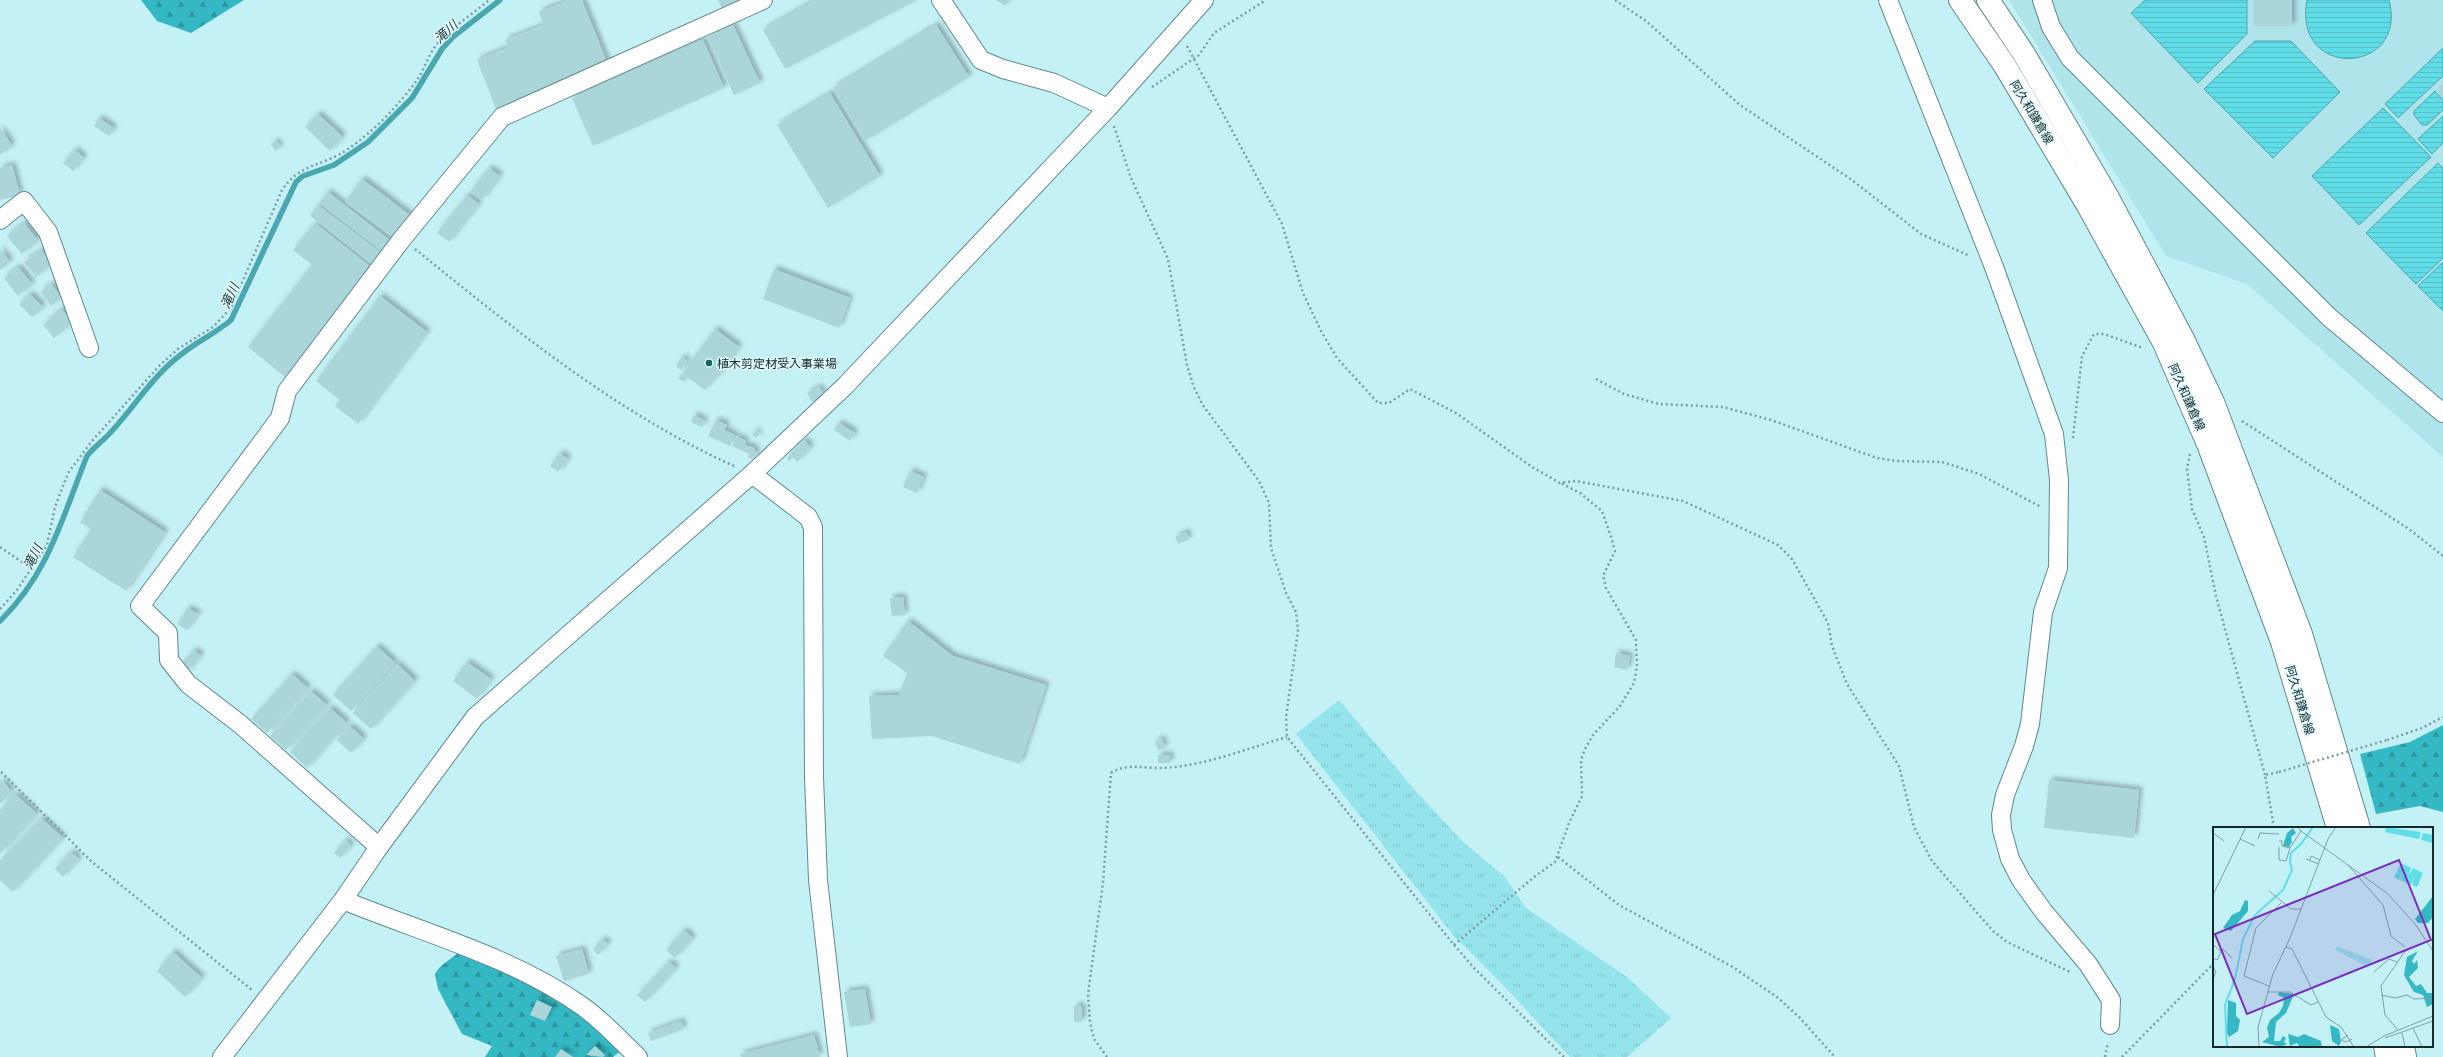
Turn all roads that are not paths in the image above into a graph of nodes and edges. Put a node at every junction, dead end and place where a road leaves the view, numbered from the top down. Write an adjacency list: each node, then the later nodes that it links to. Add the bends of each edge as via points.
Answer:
1 (763, 0): 15 (street, via 502,118 402,239 287,391 280,418 140,606 168,633 169,660 188,684 240,724)
2 (941, 0): 8 (street, via 981,60 1054,83)
3 (1204, 0): 8 (street)
4 (1888, 0): 17 (street, via 1994,267 2054,434 2059,480 2058,568 2043,612 2030,724 2005,795 2001,815 2002,830 2010,858 2021,880 2088,964 2111,1000)
5 (1960, 0): 13 (main road, 阿久和鎌倉線, via 2013,79 2087,204 2164,343 2202,431 2282,642)
6 (1988, 0): 14 (main road, 阿久和鎌倉線, via 2024,54 2107,196 2183,339 2213,402 2301,634)
7 (2042, 0): 11 (street, via 2051,27 2070,58 2329,317)
8 (1108, 108): 12 (street, via 845,386)
9 (0, 220): 10 (street, via 24,201 48,232)
10 (89, 348)
11 (2443, 413)
12 (752, 474): 15 (street, via 475,717); 22 (street, via 808,517 813,527 814,777 818,880)
13 (2338, 827)
14 (2359, 827)
15 (379, 847): 16 (street)
16 (343, 900): 20 (street); 21 (street, via 477,951 547,984 583,1006)
17 (2110, 1025)
18 (2385, 1047): 23 (main road)
19 (2403, 1047): 24 (main road)
20 (222, 1057)
21 (638, 1057)
22 (838, 1057)
23 (2387, 1057)
24 (2405, 1057)

